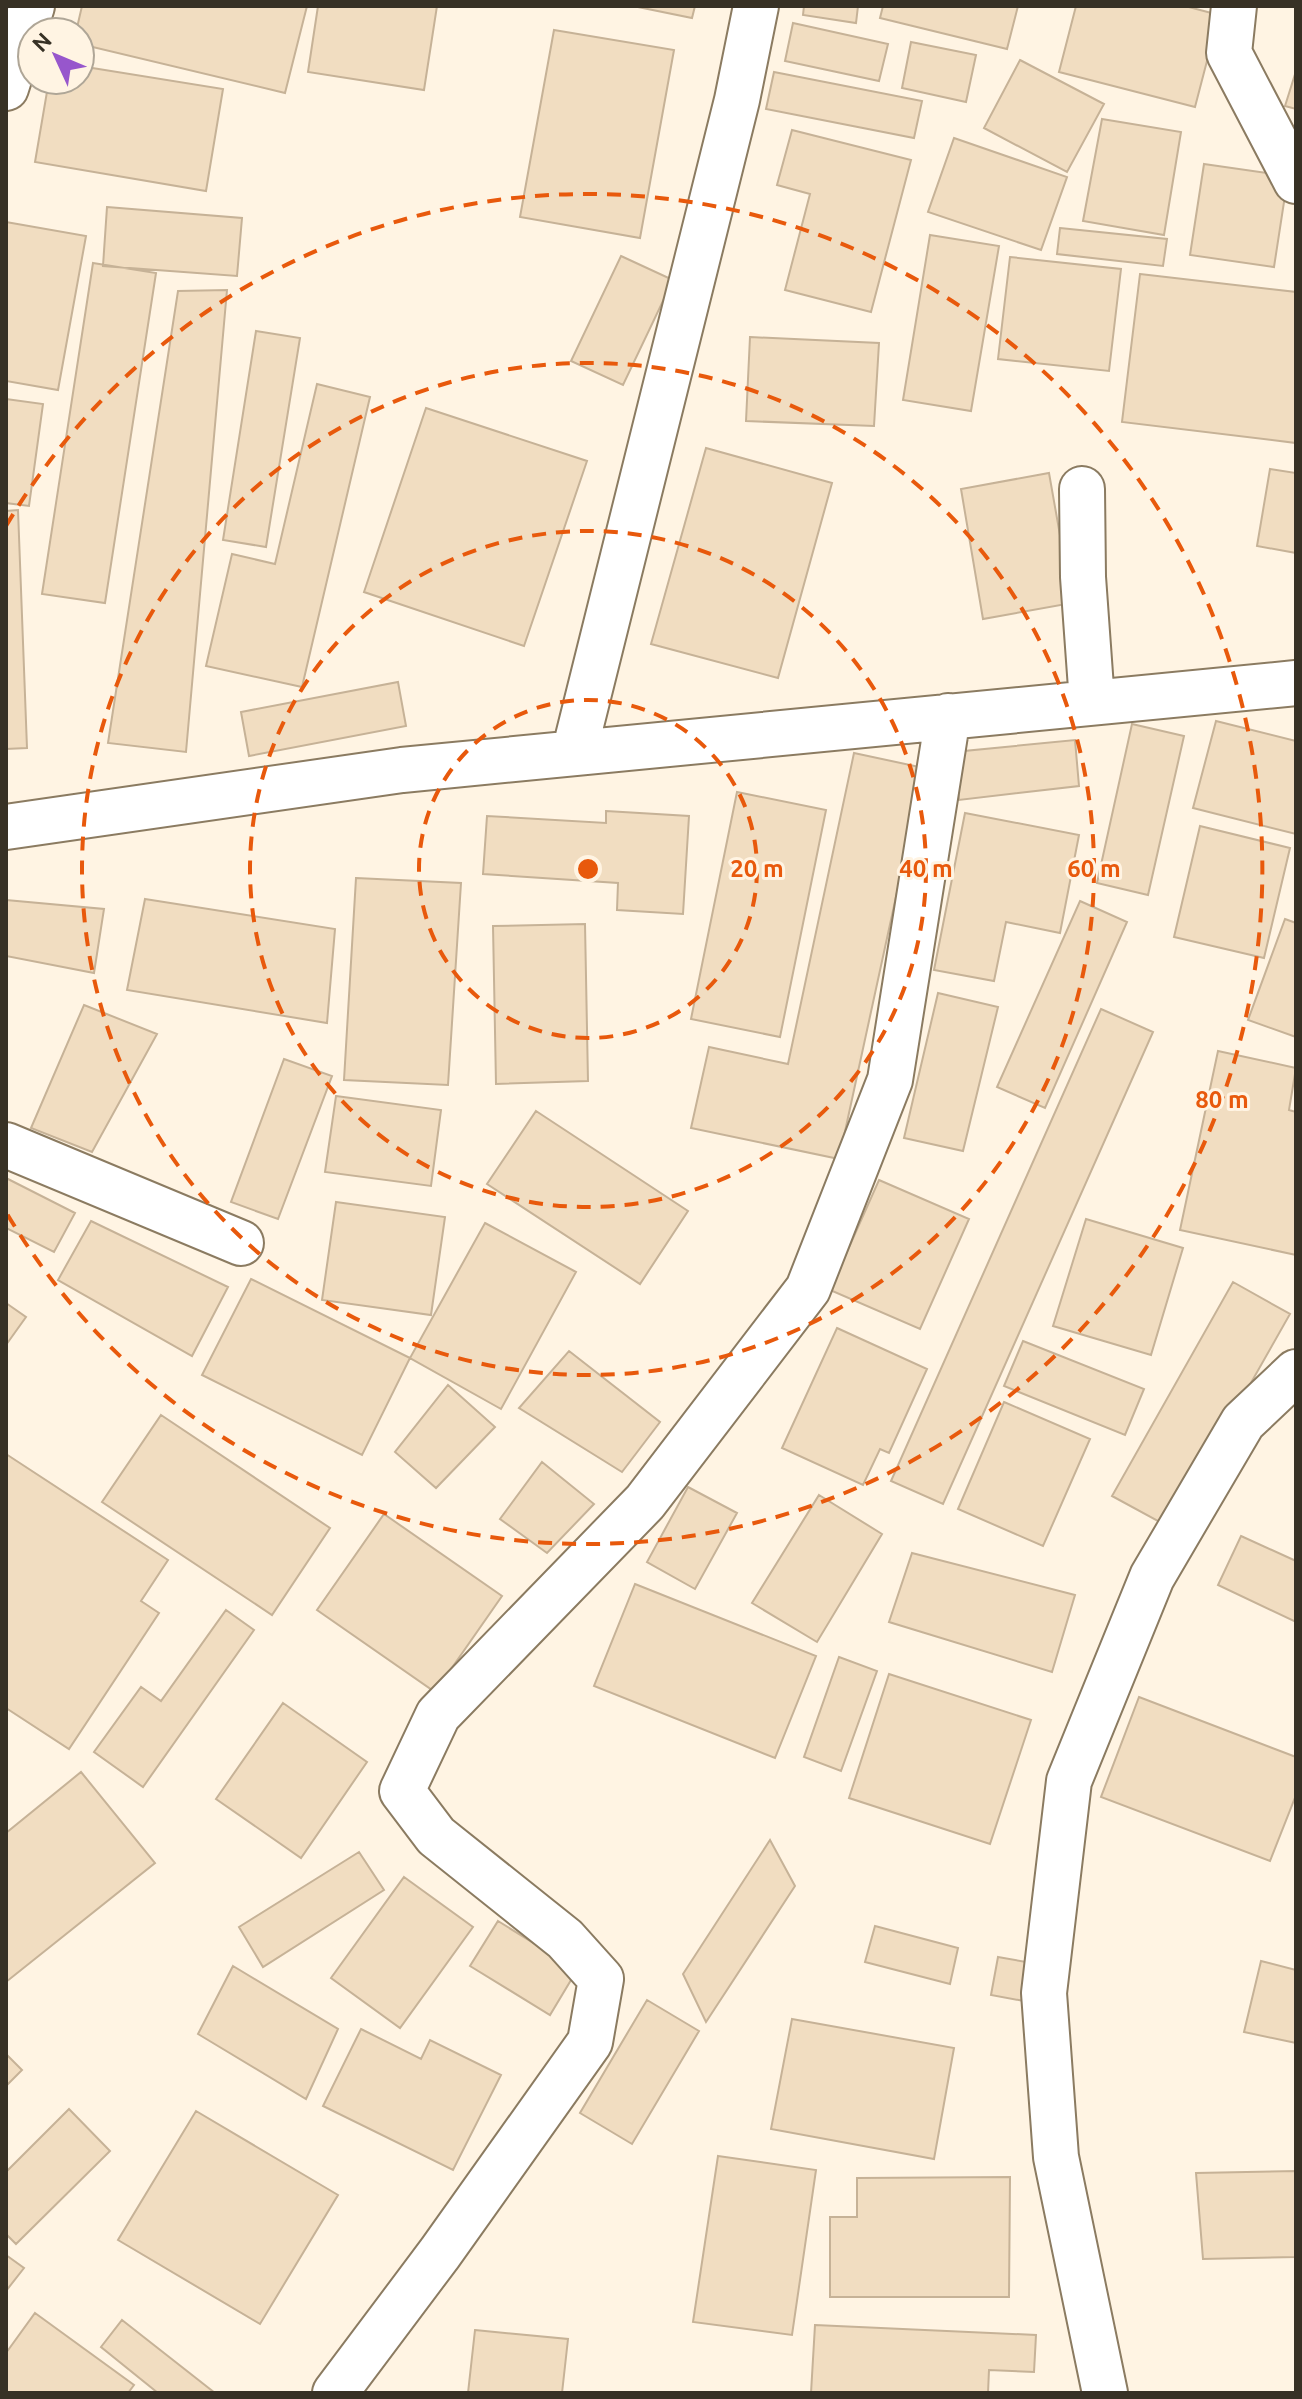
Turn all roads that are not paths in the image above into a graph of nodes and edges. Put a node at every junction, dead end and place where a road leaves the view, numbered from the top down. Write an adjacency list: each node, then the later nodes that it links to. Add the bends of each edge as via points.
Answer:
1 (32, 6): 4 (street)
2 (756, 6): 10 (street)
3 (1234, 6): 5 (street, via 1229,53)
4 (6, 88)
5 (1296, 181)
6 (1082, 489): 8 (street)
7 (1296, 683): 8 (street)
8 (1092, 702): 9 (street)
9 (948, 716): 10 (street); 15 (street, via 890,1080 808,1289 645,1502 438,1715 402,1791 436,1836 565,1939 601,1979 590,2042)
10 (574, 753): 11 (street, via 402,770)
11 (6, 827)
12 (6, 1145): 13 (street)
13 (241, 1243)
14 (1296, 1372): 16 (street, via 1243,1422 1152,1577 1069,1781 1044,1993 1056,2157)
15 (335, 2393)
16 (1105, 2393)

